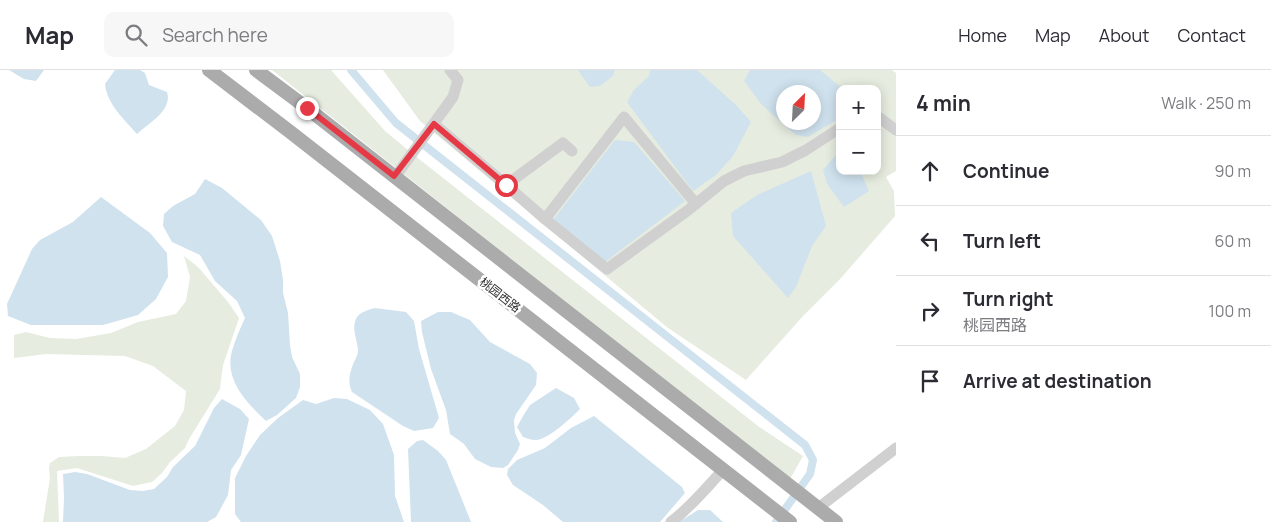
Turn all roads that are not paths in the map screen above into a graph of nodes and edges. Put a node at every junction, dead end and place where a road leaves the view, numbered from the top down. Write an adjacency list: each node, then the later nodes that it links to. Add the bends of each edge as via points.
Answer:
1 (209, 70): 14 (main road, 桃园西路)
2 (256, 70): 9 (main road)
3 (450, 70): 5 (street, via 458,80 453,97)
4 (881, 119): 7 (street)
5 (434, 124): 9 (street); 10 (street)
6 (837, 130): 11 (street, via 782,162 744,171 724,181)
7 (896, 130)
8 (572, 151): 10 (street, via 563,143)
9 (394, 176): 15 (main road)
10 (506, 185): 12 (street)
11 (696, 204): 12 (street, via 607,269); 12 (street, via 624,118)
12 (545, 219)
13 (896, 448): 15 (street)
14 (723, 470): 16 (street, via 680,516); 17 (main road, 桃园西路)
15 (814, 504): 18 (main road)
16 (670, 522)
17 (790, 522)
18 (836, 522)

